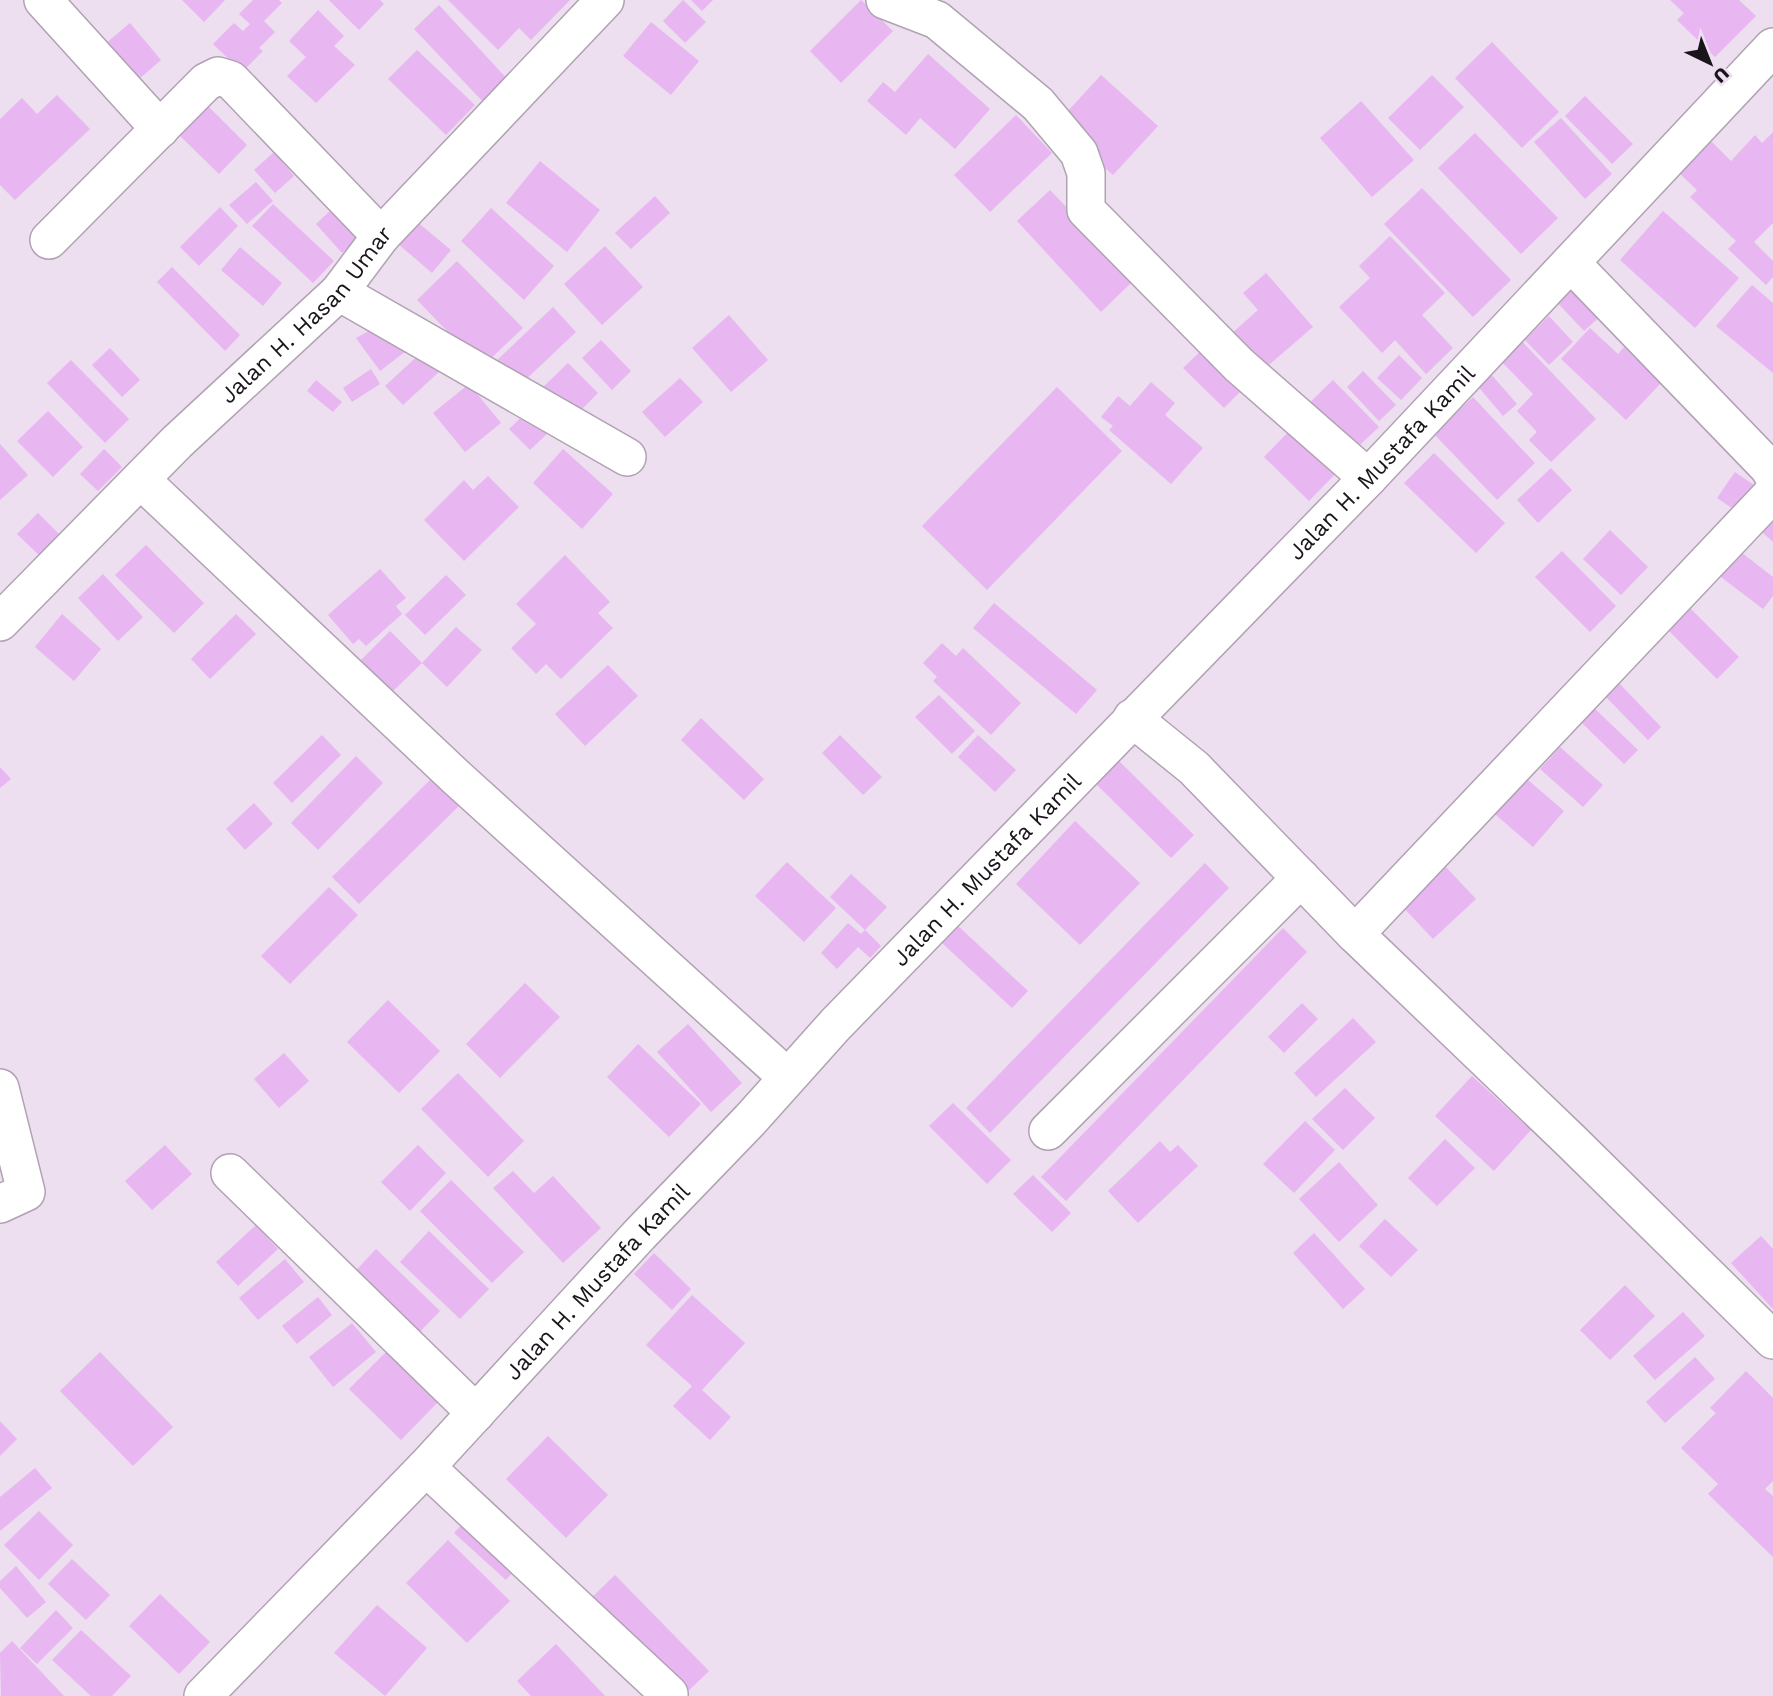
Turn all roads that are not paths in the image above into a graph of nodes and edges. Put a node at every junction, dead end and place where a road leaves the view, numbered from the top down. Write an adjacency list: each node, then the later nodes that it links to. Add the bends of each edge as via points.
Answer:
1 (43, 0): 5 (street)
2 (605, 0): 6 (street, Jalan H. Hasan Umar)
3 (885, 0): 12 (street, via 937,20 1038,104 1079,153 1086,173 1086,210 1239,365)
4 (1773, 47): 8 (street, Jalan H. Mustafa Kamil)
5 (160, 129): 6 (street, via 206,82 218,76 231,80); 7 (street)
6 (381, 236): 9 (street, Jalan H. Hasan Umar)
7 (49, 240)
8 (1571, 262): 11 (street); 12 (street, Jalan H. Mustafa Kamil)
9 (339, 292): 10 (street); 13 (street, Jalan H. Hasan Umar)
10 (627, 457)
11 (1773, 475)
12 (1368, 478): 16 (street, Jalan H. Mustafa Kamil)
13 (141, 480): 15 (street, Jalan H. Hasan Umar); 19 (street, via 457,778)
14 (1773, 494): 18 (street)
15 (0, 622)
16 (1132, 718): 17 (street, via 1194,768); 19 (street, Jalan H. Mustafa Kamil)
17 (1301, 878): 18 (street); 21 (street)
18 (1355, 934): 24 (street)
19 (787, 1077): 25 (street, Jalan H. Mustafa Kamil)
20 (0, 1088): 23 (street, via 26,1192)
21 (1048, 1131)
22 (230, 1173): 25 (street)
23 (0, 1204)
24 (1773, 1340)
25 (476, 1413): 26 (street, Jalan H. Mustafa Kamil)
26 (426, 1467): 27 (street); 28 (street, Jalan H. Mustafa Kamil)
27 (669, 1694)
28 (203, 1696)

